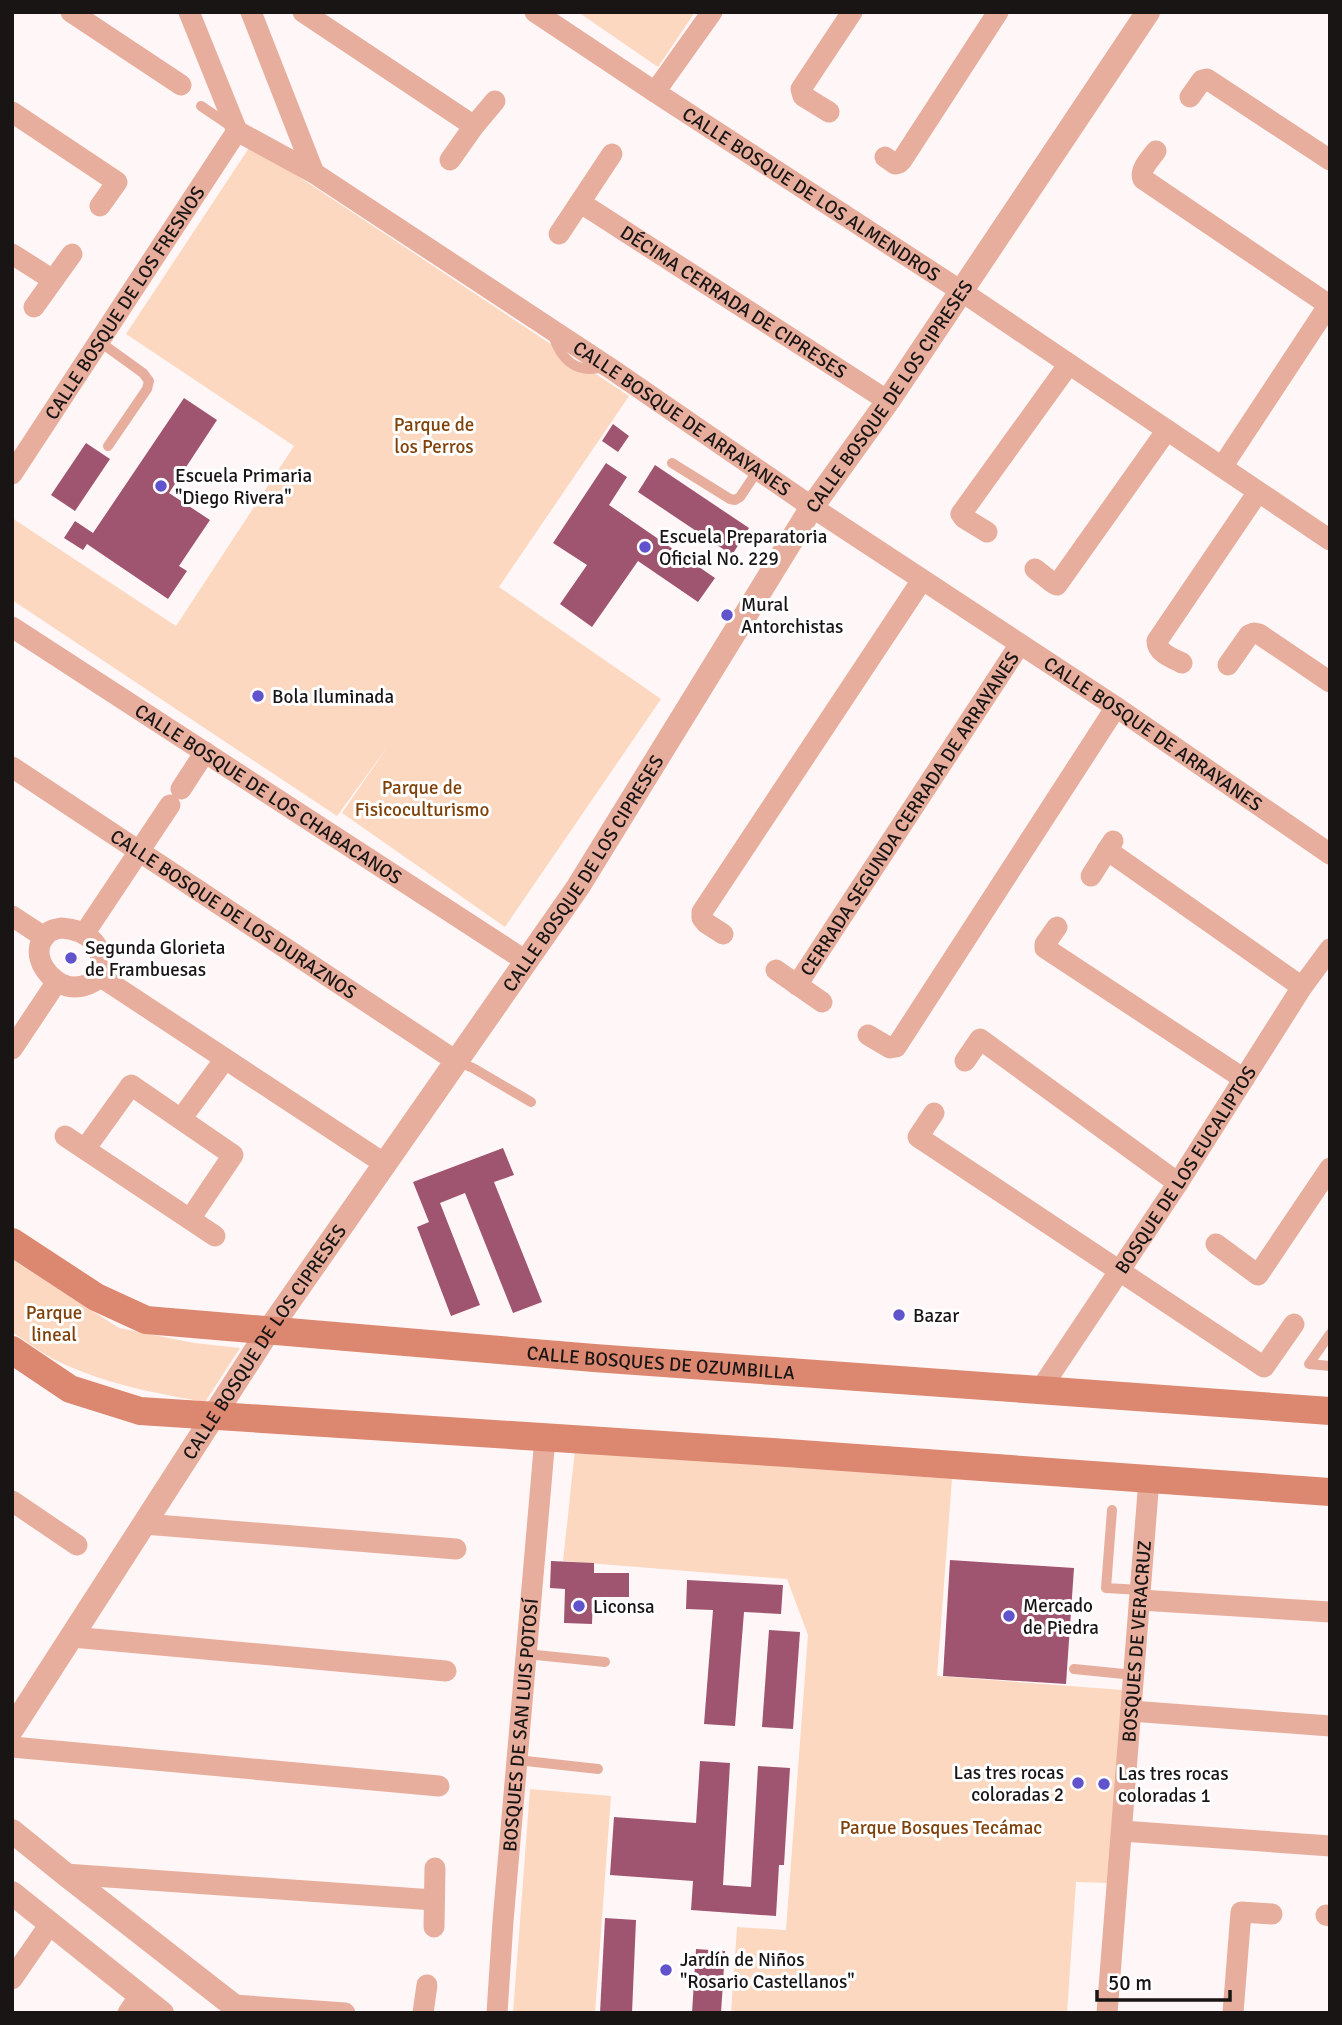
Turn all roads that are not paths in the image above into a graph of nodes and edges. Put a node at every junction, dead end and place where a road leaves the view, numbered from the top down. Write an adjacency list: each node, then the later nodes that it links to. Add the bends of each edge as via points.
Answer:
1 (71, 12): 10 (street)
2 (189, 12): 18 (street)
3 (251, 12): 24 (street)
4 (303, 12): 17 (street)
5 (535, 12): 11 (street, CALLE BOSQUE DE LOS ALMENDROS)
6 (712, 12): 11 (street)
7 (852, 12): 16 (street, via 801,89 803,96)
8 (998, 12): 21 (street, via 902,160 895,164)
9 (1148, 12): 31 (street, CALLE BOSQUE DE LOS CIPRESES)
10 (181, 85)
11 (654, 92): 31 (street, CALLE BOSQUE DE LOS ALMENDROS)
12 (1190, 97): 23 (street, via 1207,79)
13 (495, 101): 17 (street)
14 (201, 106): 18 (lane)
15 (12, 111): 26 (street, via 117,182)
16 (829, 112)
17 (474, 126): 22 (street)
18 (237, 131): 24 (street, CALLE BOSQUE DE ARRAYANES); 34 (street, CALLE BOSQUE DE LOS FRESNOS)
19 (1156, 151): 32 (street, via 1142,171 1143,179)
20 (612, 154): 25 (street)
21 (885, 157)
22 (450, 160)
23 (1330, 160)
24 (314, 173): 41 (street, CALLE BOSQUE DE ARRAYANES)
25 (580, 203): 27 (street); 36 (street, DÉCIMA CERRADA DE CIPRESES)
26 (100, 206)
27 (559, 234)
28 (12, 254): 30 (street)
29 (72, 254): 30 (street)
30 (53, 280): 33 (street)
31 (961, 291): 35 (street, CALLE BOSQUE DE LOS ALMENDROS); 36 (street, CALLE BOSQUE DE LOS CIPRESES)
32 (1329, 304): 40 (street)
33 (34, 307)
34 (100, 342): 38 (lane, via 149,381); 42 (street, CALLE BOSQUE DE LOS FRESNOS)
35 (1069, 364): 37 (street, CALLE BOSQUE DE LOS ALMENDROS); 45 (street, via 961,514)
36 (888, 401): 44 (street, CALLE BOSQUE DE LOS CIPRESES)
37 (1167, 430): 40 (street, CALLE BOSQUE DE LOS ALMENDROS); 47 (street, via 1057,584)
38 (108, 446)
39 (672, 463): 41 (lane, via 735,500)
40 (1222, 467): 43 (street, CALLE BOSQUE DE LOS ALMENDROS)
41 (758, 470): 44 (street, CALLE BOSQUE DE ARRAYANES)
42 (12, 474)
43 (1258, 492): 46 (street, CALLE BOSQUE DE LOS ALMENDROS); 51 (street, via 1157,641 1160,650)
44 (812, 507): 48 (street, CALLE BOSQUE DE ARRAYANES); 66 (street, CALLE BOSQUE DE LOS CIPRESES, via 578,887)
45 (987, 532)
46 (1330, 540)
47 (1035, 569)
48 (922, 580): 50 (street, CALLE BOSQUE DE ARRAYANES); 63 (street, via 702,912 706,923)
49 (12, 627): 55 (street, CALLE BOSQUE DE LOS CHABACANOS)
50 (1020, 644): 54 (street, CALLE BOSQUE DE ARRAYANES); 70 (street, CERRADA SEGUNDA CERRADA DE ARRAYANES)
51 (1182, 663)
52 (1228, 666): 53 (street, via 1254,633)
53 (1330, 682)
54 (1116, 707): 58 (street, CALLE BOSQUE DE ARRAYANES); 73 (street, via 896,1047)
55 (205, 752): 57 (street); 66 (street, CALLE BOSQUE DE LOS CHABACANOS)
56 (12, 768): 57 (street, CALLE BOSQUE DE LOS DURAZNOS)
57 (139, 851): 62 (street); 76 (street, CALLE BOSQUE DE LOS DURAZNOS)
58 (1330, 854)
59 (1091, 876): 71 (street, via 1110,846)
60 (12, 916): 64 (street)
61 (1057, 927): 78 (street, via 1045,948)
62 (84, 934): 64 (street, via 61,928); 68 (street, via 99,951)
63 (723, 934)
64 (44, 937): 69 (street, via 40,960)
65 (1330, 949): 71 (street, BOSQUE DE LOS EUCALIPTOS)
66 (526, 961): 76 (street, CALLE BOSQUE DE LOS CIPRESES)
67 (776, 970): 70 (street, CERRADA SEGUNDA CERRADA DE ARRAYANES)
68 (101, 977): 69 (street, via 73,988); 75 (street)
69 (56, 982): 74 (street)
70 (797, 985): 72 (street, CERRADA SEGUNDA CERRADA DE ARRAYANES)
71 (1302, 987): 78 (street, BOSQUE DE LOS EUCALIPTOS)
72 (822, 1002)
73 (868, 1035)
74 (12, 1049)
75 (225, 1059): 81 (street); 84 (street)
76 (456, 1061): 79 (lane); 84 (street, CALLE BOSQUE DE LOS CIPRESES)
77 (965, 1061): 86 (street, via 980,1039)
78 (1244, 1079): 86 (street, BOSQUE DE LOS EUCALIPTOS)
79 (531, 1102)
80 (934, 1113): 91 (street, via 918,1137)
81 (181, 1119): 83 (street, via 131,1085); 87 (street, via 233,1155)
82 (65, 1136): 83 (street)
83 (85, 1149): 87 (street)
84 (384, 1164): 93 (street, CALLE BOSQUE DE LOS CIPRESES)
85 (1330, 1168): 90 (street, via 1258,1275)
86 (1178, 1183): 91 (street, BOSQUE DE LOS EUCALIPTOS)
87 (190, 1219): 88 (street)
88 (215, 1236)
89 (12, 1242): 93 (main road, CALLE BOSQUES DE OZUMBILLA, via 96,1297 146,1320)
90 (1216, 1244)
91 (1120, 1270): 92 (street, via 1264,1367); 97 (street, BOSQUE DE LOS EUCALIPTOS)
92 (1294, 1324)
93 (269, 1330): 97 (main road, CALLE BOSQUES DE OZUMBILLA); 99 (street, CALLE BOSQUE DE LOS CIPRESES)
94 (1330, 1334): 96 (lane, via 1309,1364)
95 (12, 1350): 99 (main road, via 70,1389 140,1411)
96 (1330, 1366)
97 (1040, 1390): 98 (main road, CALLE BOSQUES DE OZUMBILLA)
98 (1330, 1411)
99 (214, 1417): 100 (main road); 105 (street, CALLE BOSQUE DE LOS CIPRESES)
100 (545, 1438): 101 (main road); 111 (street, BOSQUES DE SAN LUIS POTOSÍ)
101 (1149, 1479): 102 (main road); 108 (street, BOSQUES DE VERACRUZ)
102 (1330, 1492)
103 (12, 1501): 106 (street)
104 (1111, 1510): 108 (lane, via 1107,1588)
105 (144, 1524): 107 (street); 110 (street, CALLE BOSQUE DE LOS CIPRESES)
106 (77, 1545)
107 (456, 1549)
108 (1140, 1595): 109 (street); 115 (street, BOSQUES DE VERACRUZ)
109 (1330, 1612)
110 (72, 1637): 114 (street); 118 (street, CALLE BOSQUE DE LOS CIPRESES)
111 (526, 1654): 112 (lane); 120 (street, BOSQUES DE SAN LUIS POTOSÍ)
112 (605, 1662)
113 (1073, 1669): 115 (lane)
114 (446, 1671)
115 (1134, 1675): 116 (street, BOSQUES DE VERACRUZ)
116 (1131, 1711): 117 (street); 124 (street, BOSQUES DE VERACRUZ)
117 (1330, 1726)
118 (12, 1729)
119 (12, 1747): 122 (street)
120 (517, 1760): 121 (lane); 140 (street, BOSQUES DE SAN LUIS POTOSÍ)
121 (598, 1769)
122 (439, 1786)
123 (12, 1831): 127 (street)
124 (1122, 1831): 125 (street); 141 (street, BOSQUES DE VERACRUZ)
125 (1330, 1846)
126 (435, 1868): 129 (street)
127 (65, 1874): 129 (street); 136 (street)
128 (12, 1894): 131 (street)
129 (434, 1900): 132 (street)
130 (1272, 1914): 142 (street, via 1241,1912)
131 (50, 1924): 133 (street); 135 (street)
132 (434, 1927)
133 (12, 1979)
134 (427, 1984): 139 (street)
135 (134, 2004): 137 (street)
136 (239, 2009): 138 (street)
137 (162, 2013)
138 (345, 2013)
139 (423, 2013)
140 (497, 2013)
141 (1107, 2013)
142 (1233, 2013)

